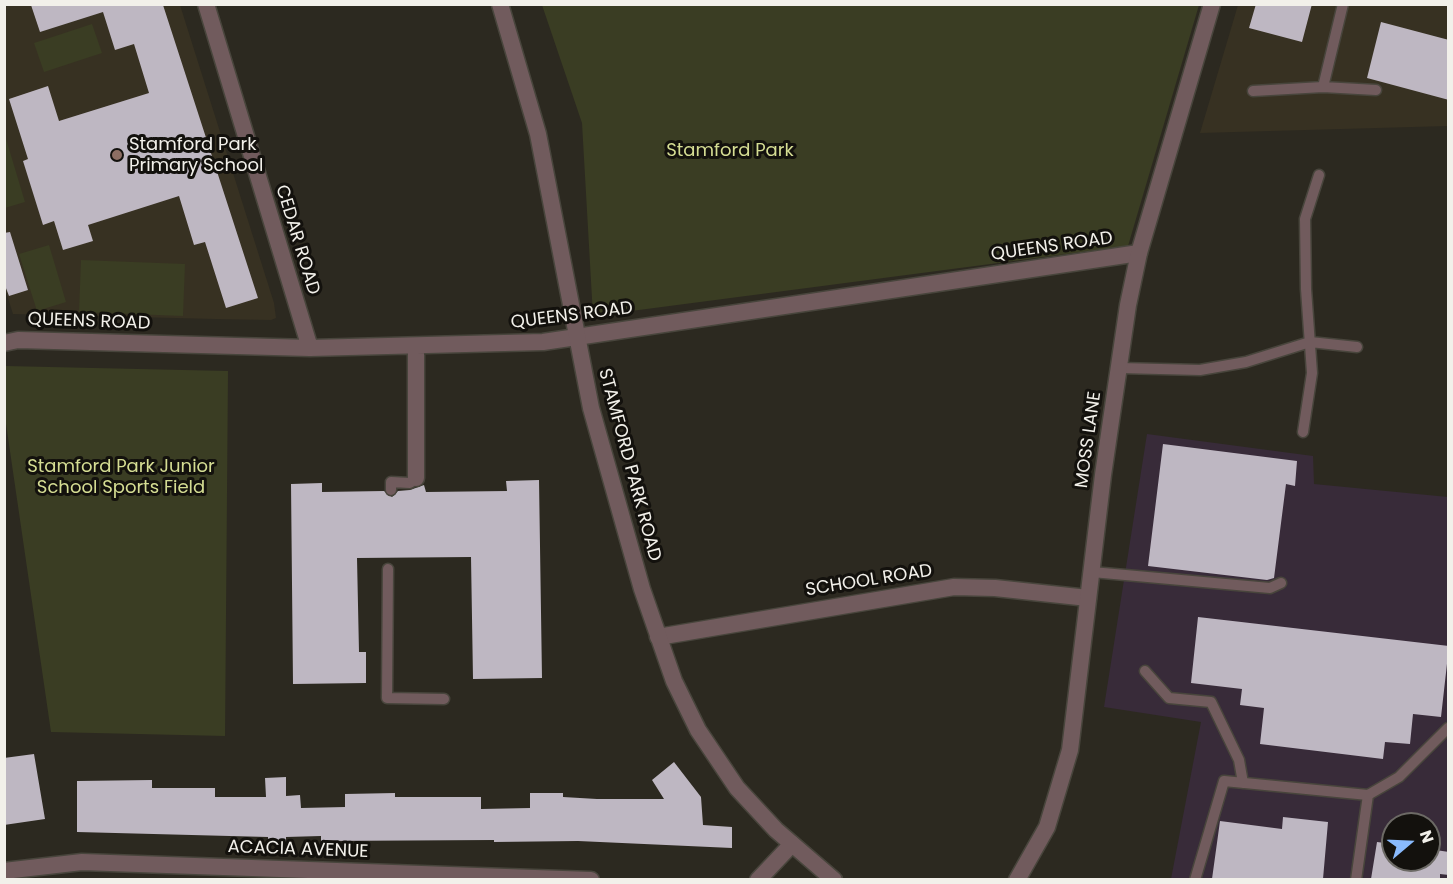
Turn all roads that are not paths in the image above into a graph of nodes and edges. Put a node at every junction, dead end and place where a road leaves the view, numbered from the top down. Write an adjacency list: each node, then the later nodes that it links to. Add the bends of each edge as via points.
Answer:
1 (206, 4): 15 (street, CEDAR ROAD)
2 (500, 4): 10 (street, STAMFORD PARK ROAD, via 538,134)
3 (1212, 4): 9 (street, MOSS LANE)
4 (1343, 4): 5 (lane)
5 (1323, 87): 6 (lane); 7 (lane)
6 (1376, 90)
7 (1253, 91)
8 (1319, 175): 11 (lane, via 1305,219)
9 (1139, 253): 10 (street, QUEENS ROAD); 16 (street, MOSS LANE)
10 (578, 336): 14 (street, QUEENS ROAD, via 543,342); 24 (street, STAMFORD PARK ROAD, via 591,408)
11 (1310, 342): 13 (lane); 16 (lane, via 1246,362 1200,370); 17 (lane, via 1312,373)
12 (4, 343): 15 (street, QUEENS ROAD, via 18,340)
13 (1357, 346)
14 (416, 347): 15 (street, QUEENS ROAD); 18 (street)
15 (310, 348)
16 (1120, 368): 21 (street, MOSS LANE)
17 (1303, 432)
18 (416, 478): 19 (lane, via 410,483 391,482)
19 (391, 490)
20 (388, 569): 26 (lane, via 387,698)
21 (1092, 572): 22 (lane, via 1270,588); 23 (street, MOSS LANE)
22 (1281, 583)
23 (1088, 598): 24 (street, SCHOOL ROAD, via 954,587); 35 (street, MOSS LANE, via 1074,719 1061,789 1047,827)
24 (658, 637): 30 (street, STAMFORD PARK ROAD, via 674,681 707,746 752,805)
25 (1145, 671): 28 (lane, via 1169,698 1211,702 1239,760)
26 (444, 699)
27 (1449, 728): 29 (lane, via 1399,777)
28 (1243, 783): 29 (lane); 36 (lane, via 1224,781)
29 (1368, 795): 37 (lane)
30 (792, 844): 33 (street); 34 (street, STAMFORD PARK ROAD)
31 (4, 871): 32 (street, ACACIA AVENUE, via 82,862)
32 (591, 879)
33 (758, 879)
34 (834, 879)
35 (1017, 879)
36 (1195, 879)
37 (1356, 879)

